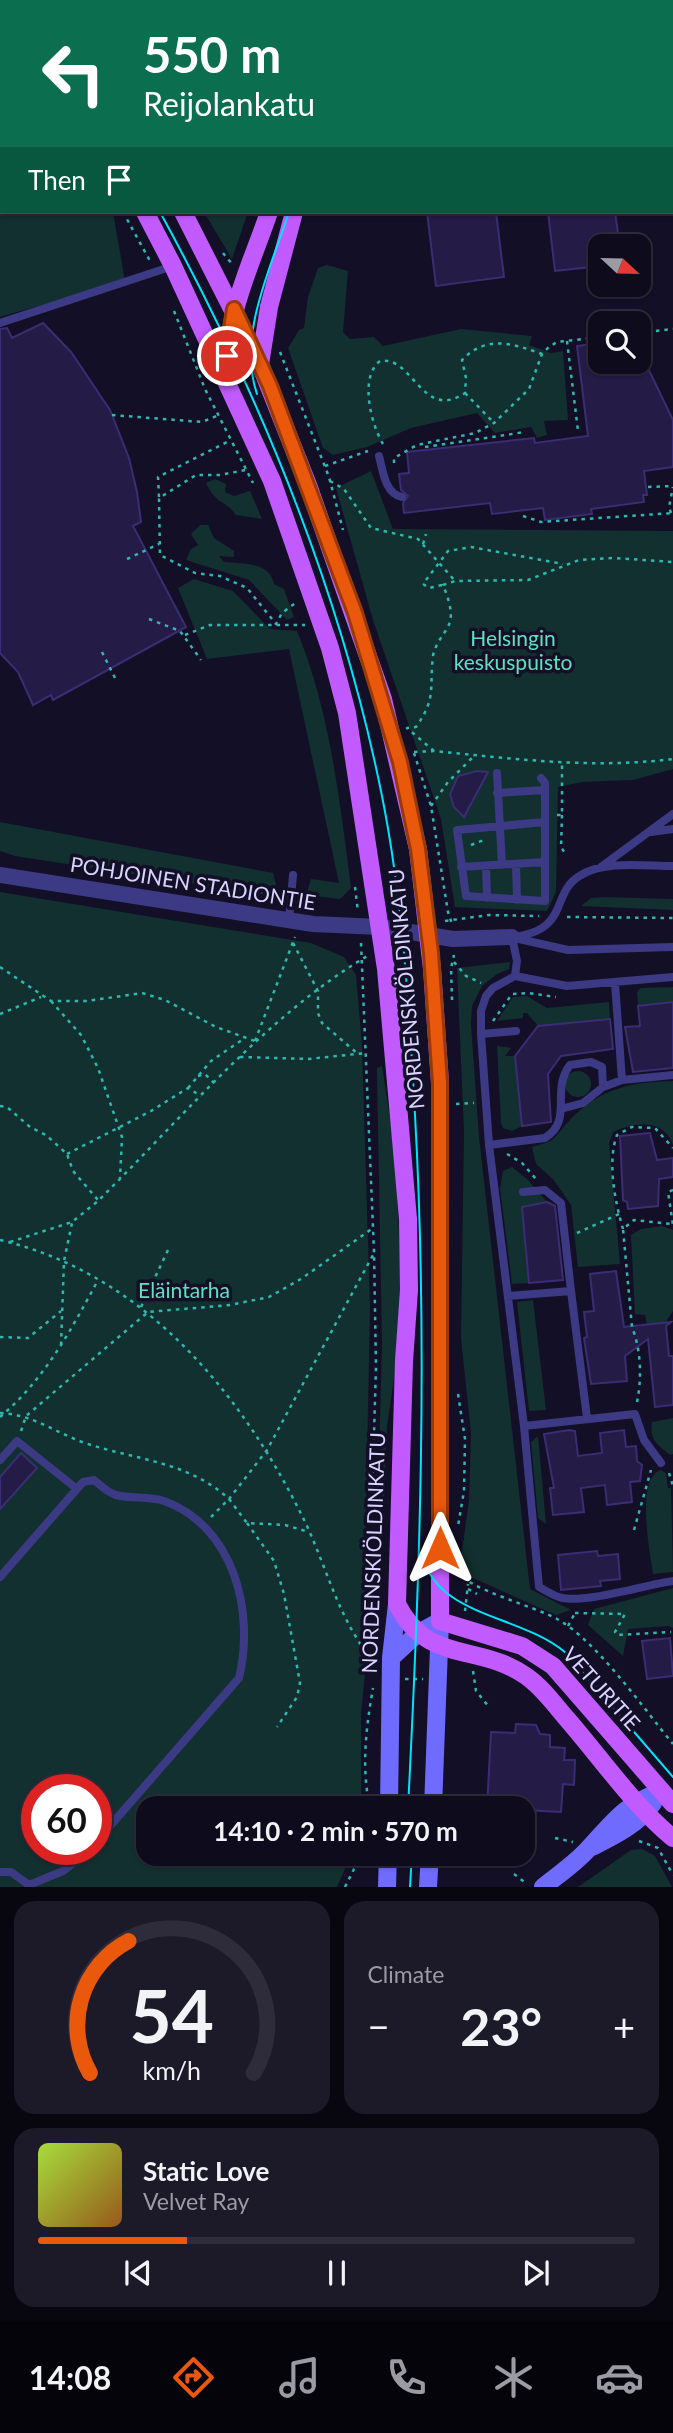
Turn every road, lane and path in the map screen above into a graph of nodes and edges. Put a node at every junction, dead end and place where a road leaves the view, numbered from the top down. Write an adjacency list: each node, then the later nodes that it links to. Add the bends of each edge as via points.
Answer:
1 (146, 214): 5 (main road, NORDENSKIÖLDINKATU)
2 (184, 214): 6 (main road, NORDENSKIÖLDINKATU)
3 (268, 214): 6 (main road)
4 (293, 214): 14 (main road, via 269,307)
5 (173, 266): 7 (lane); 15 (main road, NORDENSKIÖLDINKATU)
6 (234, 309): 14 (main road, NORDENSKIÖLDINKATU); 15 (main road, via 227,356)
7 (0, 323)
8 (673, 330): 9 (path)
9 (651, 332)
10 (588, 338): 11 (path)
11 (567, 341): 13 (path); 21 (path)
12 (191, 354): 18 (path)
13 (542, 354): 16 (path, via 504,344 481,344 461,360 467,378); 19 (path, via 529,389)
14 (260, 365): 86 (main road, NORDENSKIÖLDINKATU, via 317,507 383,699)
15 (230, 387): 85 (main road, NORDENSKIÖLDINKATU, via 295,541 330,648 347,713)
16 (465, 393): 19 (path); 28 (path, via 435,397 423,392 397,364 388,360 375,365 366,385 381,440)
17 (112, 415): 18 (path, via 202,422)
18 (219, 415): 24 (path)
19 (494, 423): 20 (path)
20 (479, 431): 23 (path); 28 (path, via 417,445)
21 (578, 431)
22 (525, 432): 23 (path)
23 (489, 436): 25 (path)
24 (230, 440): 31 (path); 37 (path, via 158,477)
25 (425, 447)
26 (364, 453): 29 (path)
27 (379, 456): 36 (lane, via 388,489)
28 (394, 458): 30 (path)
29 (325, 466)
30 (394, 466)
31 (245, 470): 35 (path); 37 (path, via 196,475)
32 (330, 481): 42 (path, via 344,489 371,528 418,539)
33 (673, 486): 34 (path); 38 (path)
34 (648, 487)
35 (258, 489)
36 (402, 497)
37 (159, 498): 41 (path)
38 (672, 513): 39 (path, via 541,522)
39 (523, 516)
40 (425, 534): 42 (path)
41 (160, 544): 43 (path); 52 (path, via 160,555 177,566 247,588)
42 (423, 545): 44 (path)
43 (127, 559)
44 (438, 562): 46 (path, via 448,551 471,547); 47 (path); 48 (path, via 423,584 429,588)
45 (673, 562): 46 (path, via 614,558)
46 (562, 564): 47 (path, via 528,580)
47 (455, 581): 48 (path)
48 (443, 584): 57 (path, via 450,622 433,654 429,709 416,727 407,729)
49 (302, 606): 52 (path, via 299,600)
50 (304, 615): 52 (path, via 307,625)
51 (149, 619): 53 (path)
52 (276, 624): 53 (path, via 210,625)
53 (185, 635): 55 (path)
54 (102, 652): 56 (path)
55 (201, 660)
56 (116, 680)
57 (434, 751): 58 (path); 65 (path, via 414,752)
58 (475, 755): 60 (path); 65 (path)
59 (673, 759): 60 (path, via 624,765)
60 (562, 764): 67 (path)
61 (497, 773): 64 (lane)
62 (541, 778): 63 (lane)
63 (545, 790): 64 (lane); 67 (lane)
64 (497, 793): 68 (lane)
65 (431, 806): 88 (path)
66 (673, 814): 70 (lane)
67 (553, 817): 68 (lane); 73 (path); 74 (lane)
68 (500, 825): 76 (lane); 79 (lane, via 457,830)
69 (673, 829): 70 (lane)
70 (649, 832): 80 (lane)
71 (494, 837): 72 (path)
72 (466, 849)
73 (566, 855)
74 (545, 862): 75 (lane); 89 (lane, via 545,901)
75 (516, 864): 76 (lane); 89 (lane)
76 (502, 865): 77 (lane)
77 (486, 866): 79 (lane); 87 (lane)
78 (673, 866): 80 (lane)
79 (461, 867): 87 (lane, via 466,896)
80 (601, 867): 97 (lane, via 579,875 548,925)
81 (0, 875): 92 (street, POHJOINEN STADIONTIE)
82 (293, 875): 92 (lane)
83 (354, 875): 84 (path)
84 (356, 888): 85 (path); 94 (path)
85 (374, 891): 86 (path); 95 (main road, NORDENSKIÖLDINKATU)
86 (425, 896): 88 (path); 96 (main road, NORDENSKIÖLDINKATU)
87 (487, 898): 89 (lane)
88 (446, 899): 93 (path)
89 (517, 900)
90 (652, 918): 91 (path)
91 (673, 918)
92 (294, 921): 94 (street, POHJOINEN STADIONTIE); 98 (path)
93 (452, 921)
94 (360, 926): 95 (street, POHJOINEN STADIONTIE); 101 (path)
95 (380, 927): 96 (street, POHJOINEN STADIONTIE); 102 (main road, NORDENSKIÖLDINKATU)
96 (429, 936): 97 (street, POHJOINEN STADIONTIE); 103 (main road, NORDENSKIÖLDINKATU)
97 (512, 937): 99 (lane, via 568,950); 104 (lane)
98 (293, 943): 109 (path); 119 (path)
99 (673, 947)
100 (0, 967): 112 (path)
101 (363, 969): 102 (path); 120 (path)
102 (386, 969): 103 (path); 185 (main road, NORDENSKIÖLDINKATU, via 408,1219)
103 (432, 969): 108 (path, via 451,968 454,962 466,975); 188 (main road, NORDENSKIÖLDINKATU, via 440,1128)
104 (515, 975): 107 (lane, via 567,986); 108 (lane)
105 (335, 977): 109 (path)
106 (673, 977): 107 (lane)
107 (614, 983): 127 (lane)
108 (493, 988): 111 (path); 117 (lane, via 481,1011)
109 (318, 991): 119 (path); 121 (path, via 322,1023)
110 (529, 993): 111 (path)
111 (512, 994): 116 (path, via 493,1021)
112 (41, 997): 113 (path); 114 (path)
113 (51, 1001): 118 (path, via 142,993); 134 (path, via 80,1035 98,1068)
114 (0, 1014)
115 (516, 1031): 116 (lane)
116 (494, 1033): 117 (lane)
117 (481, 1034): 136 (lane)
118 (245, 1038): 119 (path); 125 (path)
119 (255, 1041): 122 (path)
120 (367, 1053): 121 (path); 123 (path)
121 (358, 1054): 122 (path, via 308,1059)
122 (240, 1057): 128 (path)
123 (367, 1058): 124 (path); 147 (path)
124 (376, 1058)
125 (198, 1076): 128 (path, via 205,1074); 130 (path)
126 (673, 1076): 127 (lane)
127 (622, 1080): 129 (lane)
128 (214, 1083): 131 (path)
129 (603, 1087): 133 (lane, via 583,1103); 133 (lane, via 602,1067 591,1062 570,1065 559,1085)
130 (188, 1088): 131 (path); 134 (path)
131 (201, 1096): 139 (path)
132 (0, 1106): 138 (path)
133 (561, 1109): 135 (lane, via 556,1128 545,1138)
134 (119, 1129): 138 (path); 139 (path)
135 (500, 1143): 136 (lane); 140 (path, via 500,1153 516,1157)
136 (489, 1145): 157 (lane)
137 (673, 1148): 144 (path, via 655,1128 632,1127 617,1135 612,1147)
138 (67, 1154): 143 (path, via 73,1171)
139 (120, 1180): 143 (path)
140 (545, 1190): 142 (lane); 149 (lane, via 561,1203)
141 (673, 1190): 146 (path, via 668,1192)
142 (523, 1192)
143 (99, 1201): 145 (path)
144 (619, 1214): 148 (path); 149 (path)
145 (72, 1222): 151 (path); 154 (path)
146 (672, 1224): 148 (path, via 634,1220)
147 (373, 1228): 153 (path); 160 (path, via 270,1297)
148 (623, 1228): 163 (path, via 641,1384)
149 (565, 1239): 156 (lane)
150 (0, 1240): 151 (path)
151 (10, 1242): 154 (path)
152 (168, 1250): 158 (path)
153 (374, 1252): 169 (path); 194 (path, via 371,1543)
154 (64, 1261): 155 (path); 159 (path)
155 (98, 1280): 158 (path); 162 (path)
156 (571, 1291): 157 (lane); 166 (lane)
157 (508, 1296): 167 (lane)
158 (141, 1307): 160 (path)
159 (62, 1310): 161 (path, via 28,1338); 162 (path)
160 (148, 1312): 165 (path); 169 (path, via 239,1407)
161 (0, 1337)
162 (61, 1349): 164 (path)
163 (635, 1414): 166 (lane); 171 (lane, via 644,1440)
164 (1, 1415): 165 (path)
165 (26, 1416): 168 (path); 174 (path, via 84,1443 192,1473)
166 (587, 1418): 167 (lane)
167 (524, 1426): 184 (lane, via 539,1587 559,1597)
168 (17, 1441): 170 (lane); 173 (lane)
169 (267, 1450): 174 (path); 178 (path)
170 (0, 1460)
171 (661, 1463): 172 (path, via 667,1462); 177 (path, via 651,1470)
172 (673, 1486)
173 (77, 1489): 176 (lane, via 94,1480 114,1495 162,1500); 179 (lane)
174 (229, 1499): 175 (path); 176 (path)
175 (247, 1523): 178 (path); 200 (path, via 274,1561 300,1683 297,1697)
176 (204, 1524): 209 (lane, via 222,1547 241,1601 244,1659 239,1678)
177 (634, 1530)
178 (309, 1532): 194 (path, via 357,1643)
179 (0, 1577)
180 (673, 1581): 184 (lane)
181 (468, 1584): 187 (path, via 531,1605)
182 (468, 1589): 183 (path)
183 (477, 1594)
184 (582, 1600): 186 (path)
185 (397, 1604): 192 (main road); 194 (main road, NORDENSKIÖLDINKATU)
186 (575, 1613): 190 (path); 191 (path, via 625,1614 617,1635)
187 (557, 1619): 189 (path); 190 (path)
188 (440, 1621): 192 (main road); 193 (main road, NORDENSKIÖLDINKATU); 207 (main road, VETURITIE, via 522,1646 553,1666)
189 (554, 1623)
190 (568, 1626): 202 (path)
191 (673, 1633)
192 (417, 1634): 193 (main road); 194 (main road)
193 (440, 1647): 197 (main road, NORDENSKIÖLDINKATU); 208 (main road, via 527,1677)
194 (383, 1660): 196 (main road, NORDENSKIÖLDINKATU); 196 (path)
195 (473, 1671): 198 (path, via 476,1691)
196 (383, 1678): 197 (path); 199 (path); 205 (main road, NORDENSKIÖLDINKATU)
197 (439, 1680): 206 (main road, NORDENSKIÖLDINKATU)
198 (489, 1707)
199 (366, 1725): 201 (path); 204 (path)
200 (277, 1727)
201 (372, 1730)
202 (673, 1744)
203 (372, 1790): 204 (path)
204 (367, 1794)
205 (388, 1796)
206 (434, 1796)
207 (667, 1797): 208 (main road, VETURITIE)
208 (642, 1807): 210 (main road); 219 (main road, VETURITIE, via 607,1825)
209 (112, 1824)
210 (673, 1838)
211 (638, 1840): 218 (path, via 658,1848)
212 (70, 1865): 216 (lane, via 29,1885 11,1872)
213 (356, 1866): 220 (path)
214 (388, 1866): 221 (main road)
215 (429, 1866): 222 (main road)
216 (0, 1872)
217 (514, 1874): 223 (path)
218 (673, 1875)
219 (550, 1885)
220 (345, 1887)
221 (387, 1887)
222 (428, 1887)
223 (533, 1887)

